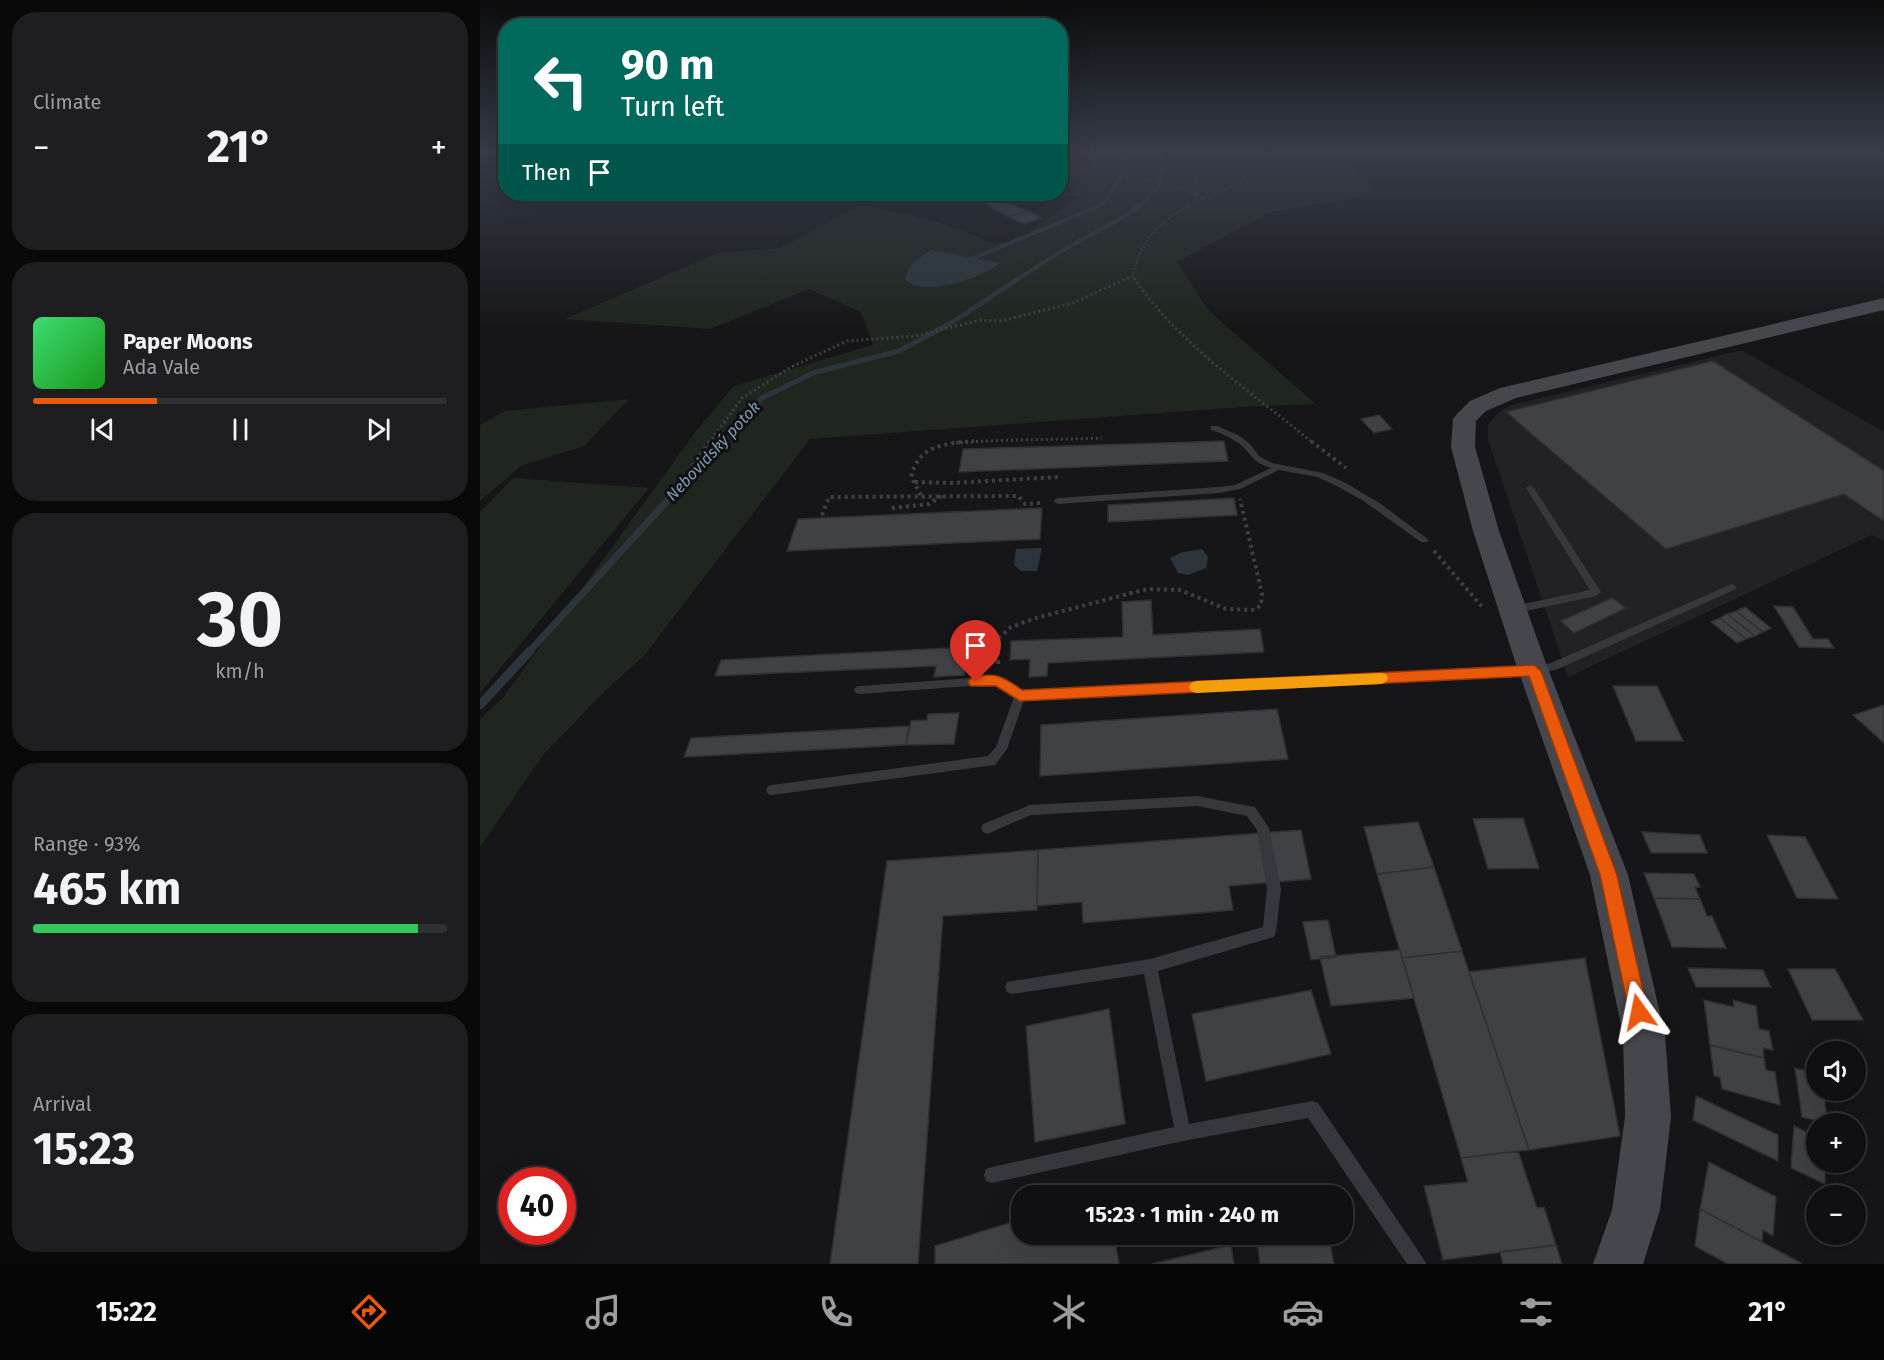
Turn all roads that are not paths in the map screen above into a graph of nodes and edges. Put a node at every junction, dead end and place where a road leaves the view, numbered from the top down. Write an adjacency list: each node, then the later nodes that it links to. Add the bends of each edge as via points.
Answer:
1 (1884, 304): 8 (street, via 1508,393 1478,406 1466,419 1463,447)
2 (1214, 428): 3 (lane, via 1231,434 1258,460)
3 (1277, 468): 5 (lane, via 1237,487); 6 (lane, via 1328,478)
4 (1530, 488): 8 (lane, via 1596,592)
5 (1058, 501)
6 (1424, 540)
7 (1732, 588): 9 (lane, via 1554,666)
8 (1513, 610): 9 (street)
9 (1534, 671): 11 (lane); 19 (street, via 1609,875 1644,1035 1648,1117 1636,1210)
10 (860, 690): 11 (lane, via 999,680)
11 (1020, 696): 12 (lane, via 1001,749 991,761)
12 (772, 790)
13 (987, 828): 14 (lane, via 1030,810 1197,801 1251,811 1263,828 1274,890 1269,932)
14 (1150, 966): 15 (lane); 16 (lane)
15 (1012, 987)
16 (1183, 1133): 17 (lane); 18 (lane, via 1312,1109)
17 (992, 1175)
18 (1417, 1264)
19 (1618, 1264)

